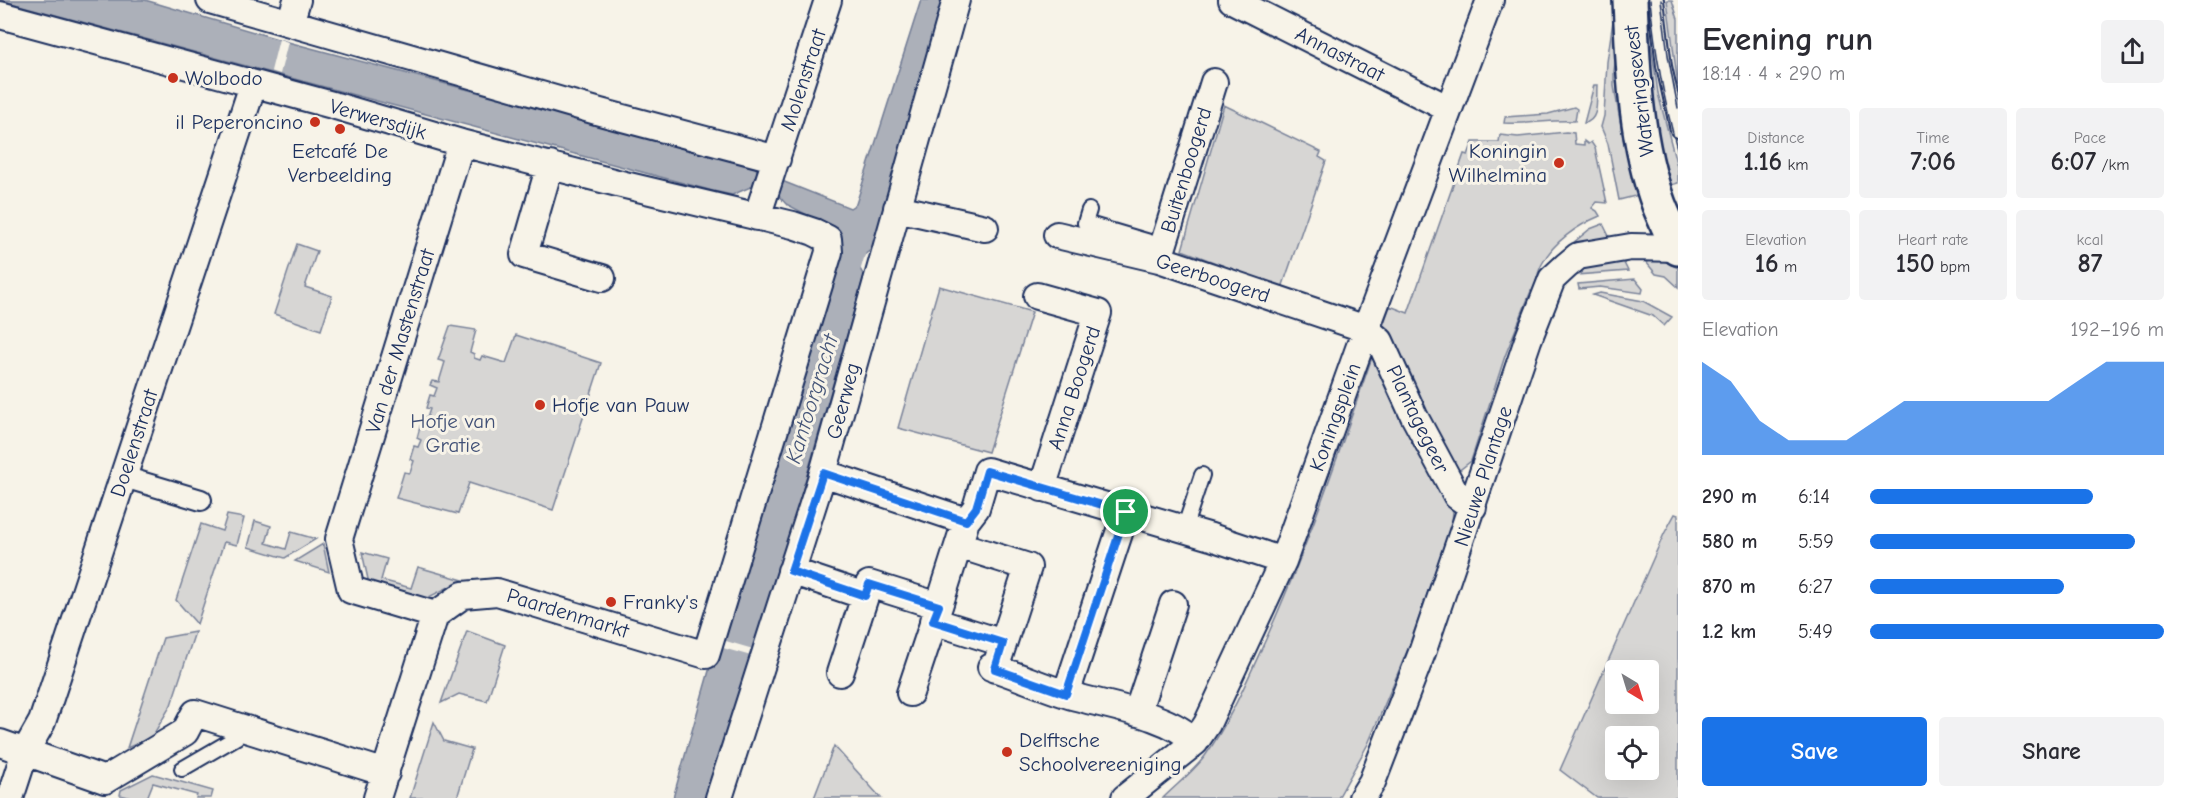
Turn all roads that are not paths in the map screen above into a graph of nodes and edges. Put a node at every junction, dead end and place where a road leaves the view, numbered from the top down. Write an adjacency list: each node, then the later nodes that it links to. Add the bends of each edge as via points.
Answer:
1 (210, 0): 8 (street)
2 (828, 0): 16 (street, Molenstraat)
3 (956, 0): 18 (street, Geerweg)
4 (1232, 0): 12 (street, Annastraat)
5 (1490, 0): 12 (street, Koningsplein)
6 (1630, 0): 22 (main road, Wateringsevest, via 1638,118 1653,186)
7 (1656, 0): 13 (lane, Wateringsevest, via 1664,66)
8 (294, 11): 16 (street)
9 (0, 15): 11 (street, Verwersdijk)
10 (1214, 82): 23 (street, Buitenboogerd)
11 (253, 85): 14 (street, Verwersdijk); 29 (street, Doelenstraat)
12 (1449, 109): 26 (street, Koningsplein)
13 (1678, 130)
14 (461, 143): 15 (street, Verwersdijk); 41 (street, Van der Mastenstraat, via 339,539 351,590)
15 (550, 165): 17 (street, Verwersdijk, via 625,185); 24 (street, via 524,255)
16 (775, 166): 17 (street)
17 (760, 207): 43 (street, Verwersdijk, via 825,237 829,252)
18 (897, 208): 20 (street); 27 (street, Geerweg)
19 (1089, 210): 23 (lane, via 1085,223)
20 (984, 228)
21 (1057, 235): 23 (street, Geerboogerd)
22 (1678, 248): 32 (street, Nieuwe Plantage, via 1631,247 1578,256 1552,279)
23 (1161, 253): 26 (street, Geerboogerd)
24 (602, 278)
25 (1037, 296): 30 (street, Anna Boogerd, via 1098,313)
26 (1366, 329): 32 (street, Plantagegeer, via 1380,341 1457,496); 36 (street, Koningsplein)
27 (823, 473): 35 (street); 37 (street, Geerweg)
28 (1202, 475): 34 (lane)
29 (124, 477): 31 (street); 51 (street, Doelenstraat, via 42,722)
30 (1042, 488): 33 (street); 35 (street, via 987,471 976,508)
31 (201, 501)
32 (1473, 507): 58 (street, Nieuwe Plantage, via 1423,650 1372,782)
33 (1126, 512): 34 (street); 46 (street)
34 (1184, 529): 36 (street)
35 (962, 533): 40 (street); 42 (street, via 1028,567)
36 (1283, 561): 49 (street, Koningsplein)
37 (791, 571): 38 (street); 56 (street, Geerweg)
38 (865, 596): 40 (street, via 869,584); 44 (street)
39 (1173, 604): 47 (street)
40 (936, 613): 42 (street); 45 (street)
41 (435, 615): 43 (street, Paardenmarkt, via 464,595 497,592); 53 (street)
42 (1003, 643): 46 (street, via 993,668)
43 (705, 655)
44 (840, 673)
45 (910, 693)
46 (1066, 694): 47 (street)
47 (1137, 713): 49 (street, via 1166,723)
48 (240, 727): 51 (street, via 195,713 185,732 105,780); 52 (lane, via 237,737); 53 (street)
49 (1195, 742): 57 (street, Koningsplein)
50 (0, 743): 51 (street)
51 (26, 752): 54 (street, Doelenstraat)
52 (182, 770)
53 (386, 772): 55 (street)
54 (10, 798)
55 (377, 798)
56 (718, 798)
57 (1125, 798)
58 (1362, 798)

